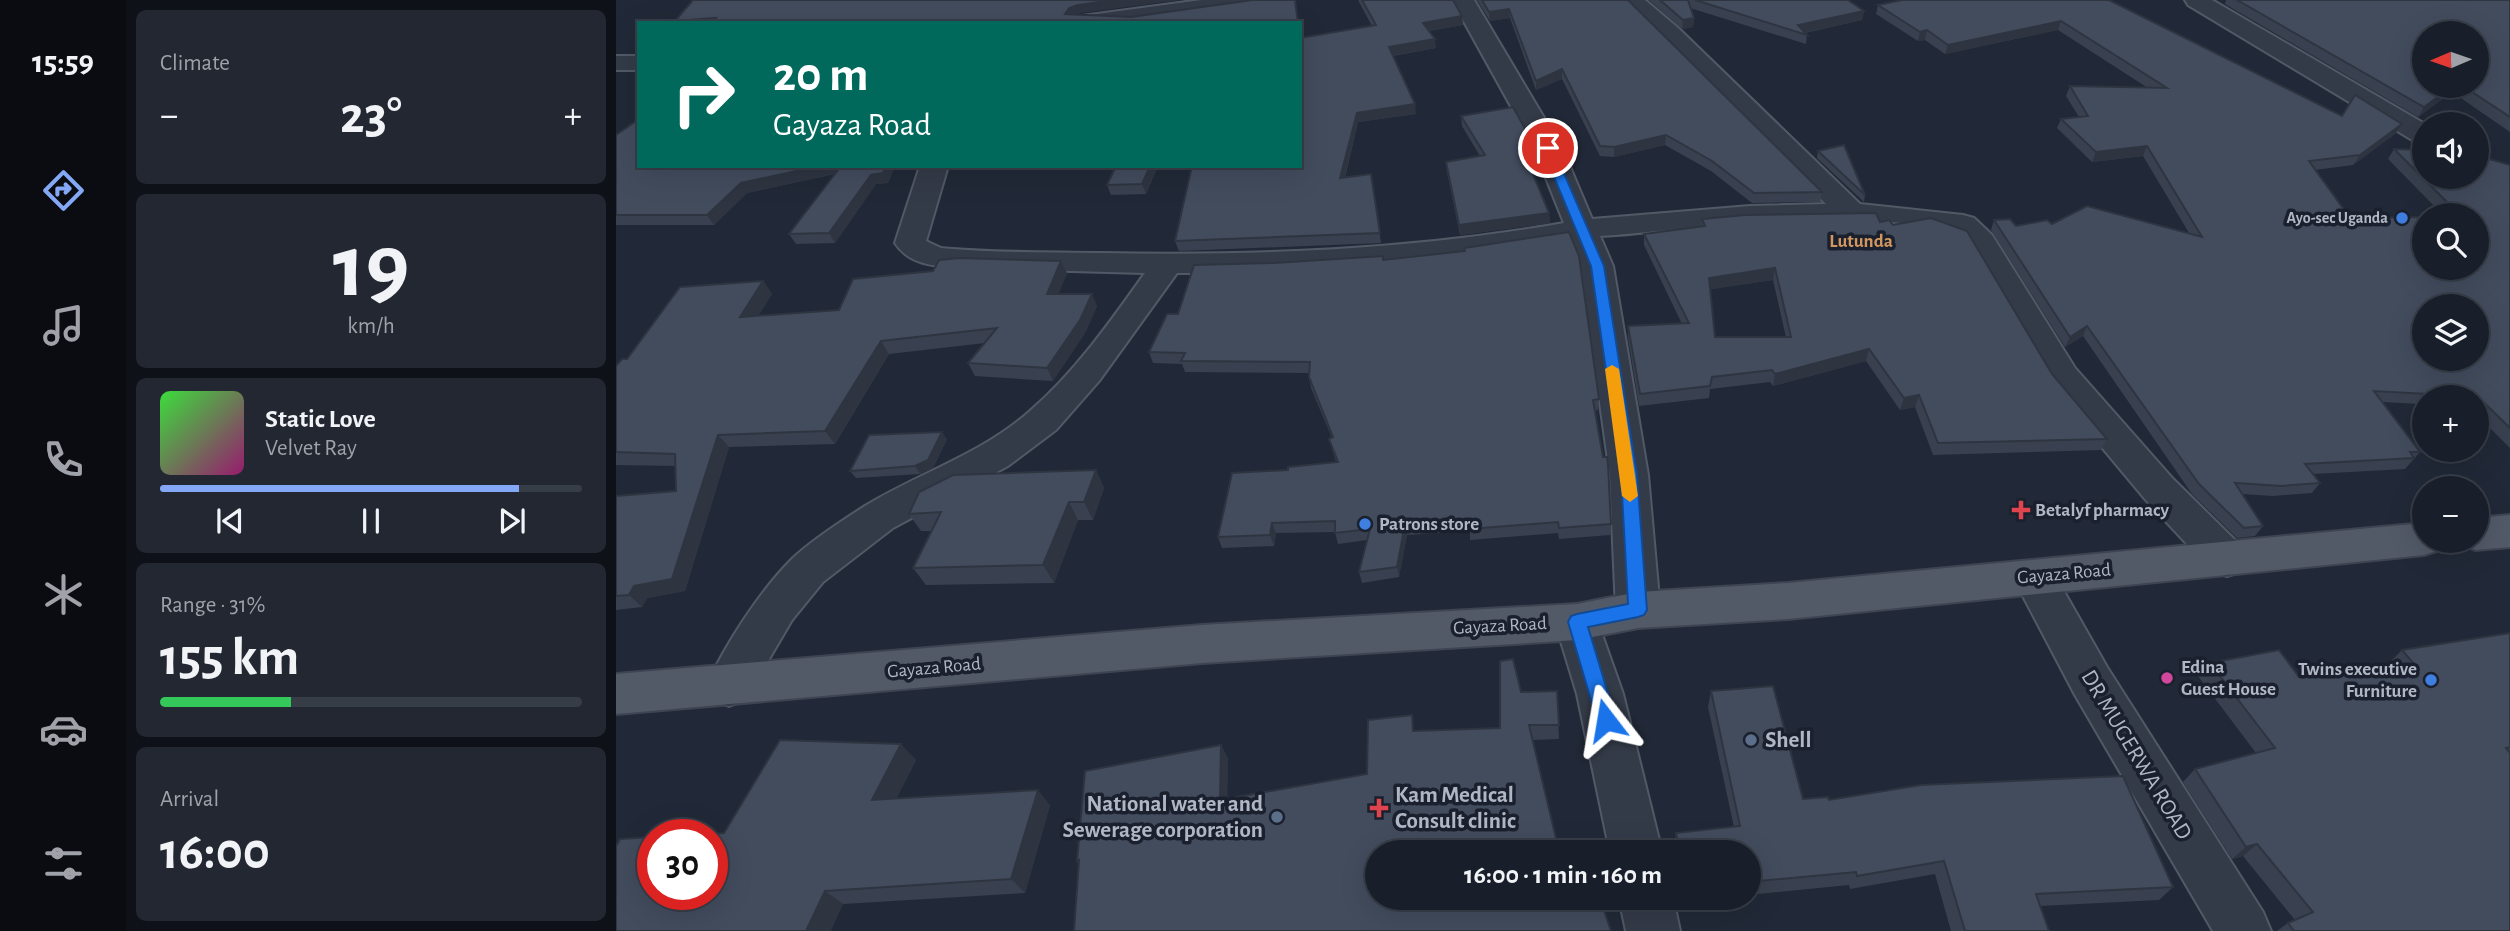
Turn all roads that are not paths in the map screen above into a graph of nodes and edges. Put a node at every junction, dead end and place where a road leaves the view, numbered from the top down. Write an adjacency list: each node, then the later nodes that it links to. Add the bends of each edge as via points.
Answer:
1 (1251, 0): 5 (street)
2 (1463, 0): 12 (street, via 1548,148)
3 (1632, 0): 11 (street)
4 (2196, 0): 9 (street)
5 (1144, 7): 6 (street)
6 (1090, 21)
7 (637, 62): 8 (street)
8 (616, 63)
9 (2412, 128)
10 (933, 168): 13 (street, via 913,227 910,243 917,252 933,257)
11 (1850, 211): 12 (street, via 1777,212); 17 (street, via 1954,222 1977,235 2062,376 2159,489)
12 (1581, 230): 13 (street, via 1407,255); 19 (street, via 1597,266 1629,475)
13 (1167, 265): 21 (street, via 1087,373 1043,421 995,456 879,517 808,570 777,607)
14 (2510, 531): 15 (main road)
15 (2489, 533)
16 (2412, 540): 17 (main road, Gayaza Road)
17 (2227, 559): 18 (main road, Gayaza Road)
18 (2034, 577): 19 (main road, Gayaza Road); 26 (street, DR MUGERWA ROAD, via 2112,717)
19 (1638, 610): 20 (main road, Gayaza Road)
20 (1577, 622): 21 (main road, Gayaza Road, via 1202,644); 23 (street, via 1600,694)
21 (729, 686): 22 (main road, Gayaza Road)
22 (616, 694)
23 (1633, 840)
24 (1649, 910): 25 (street)
25 (1653, 931)
26 (2244, 931)

